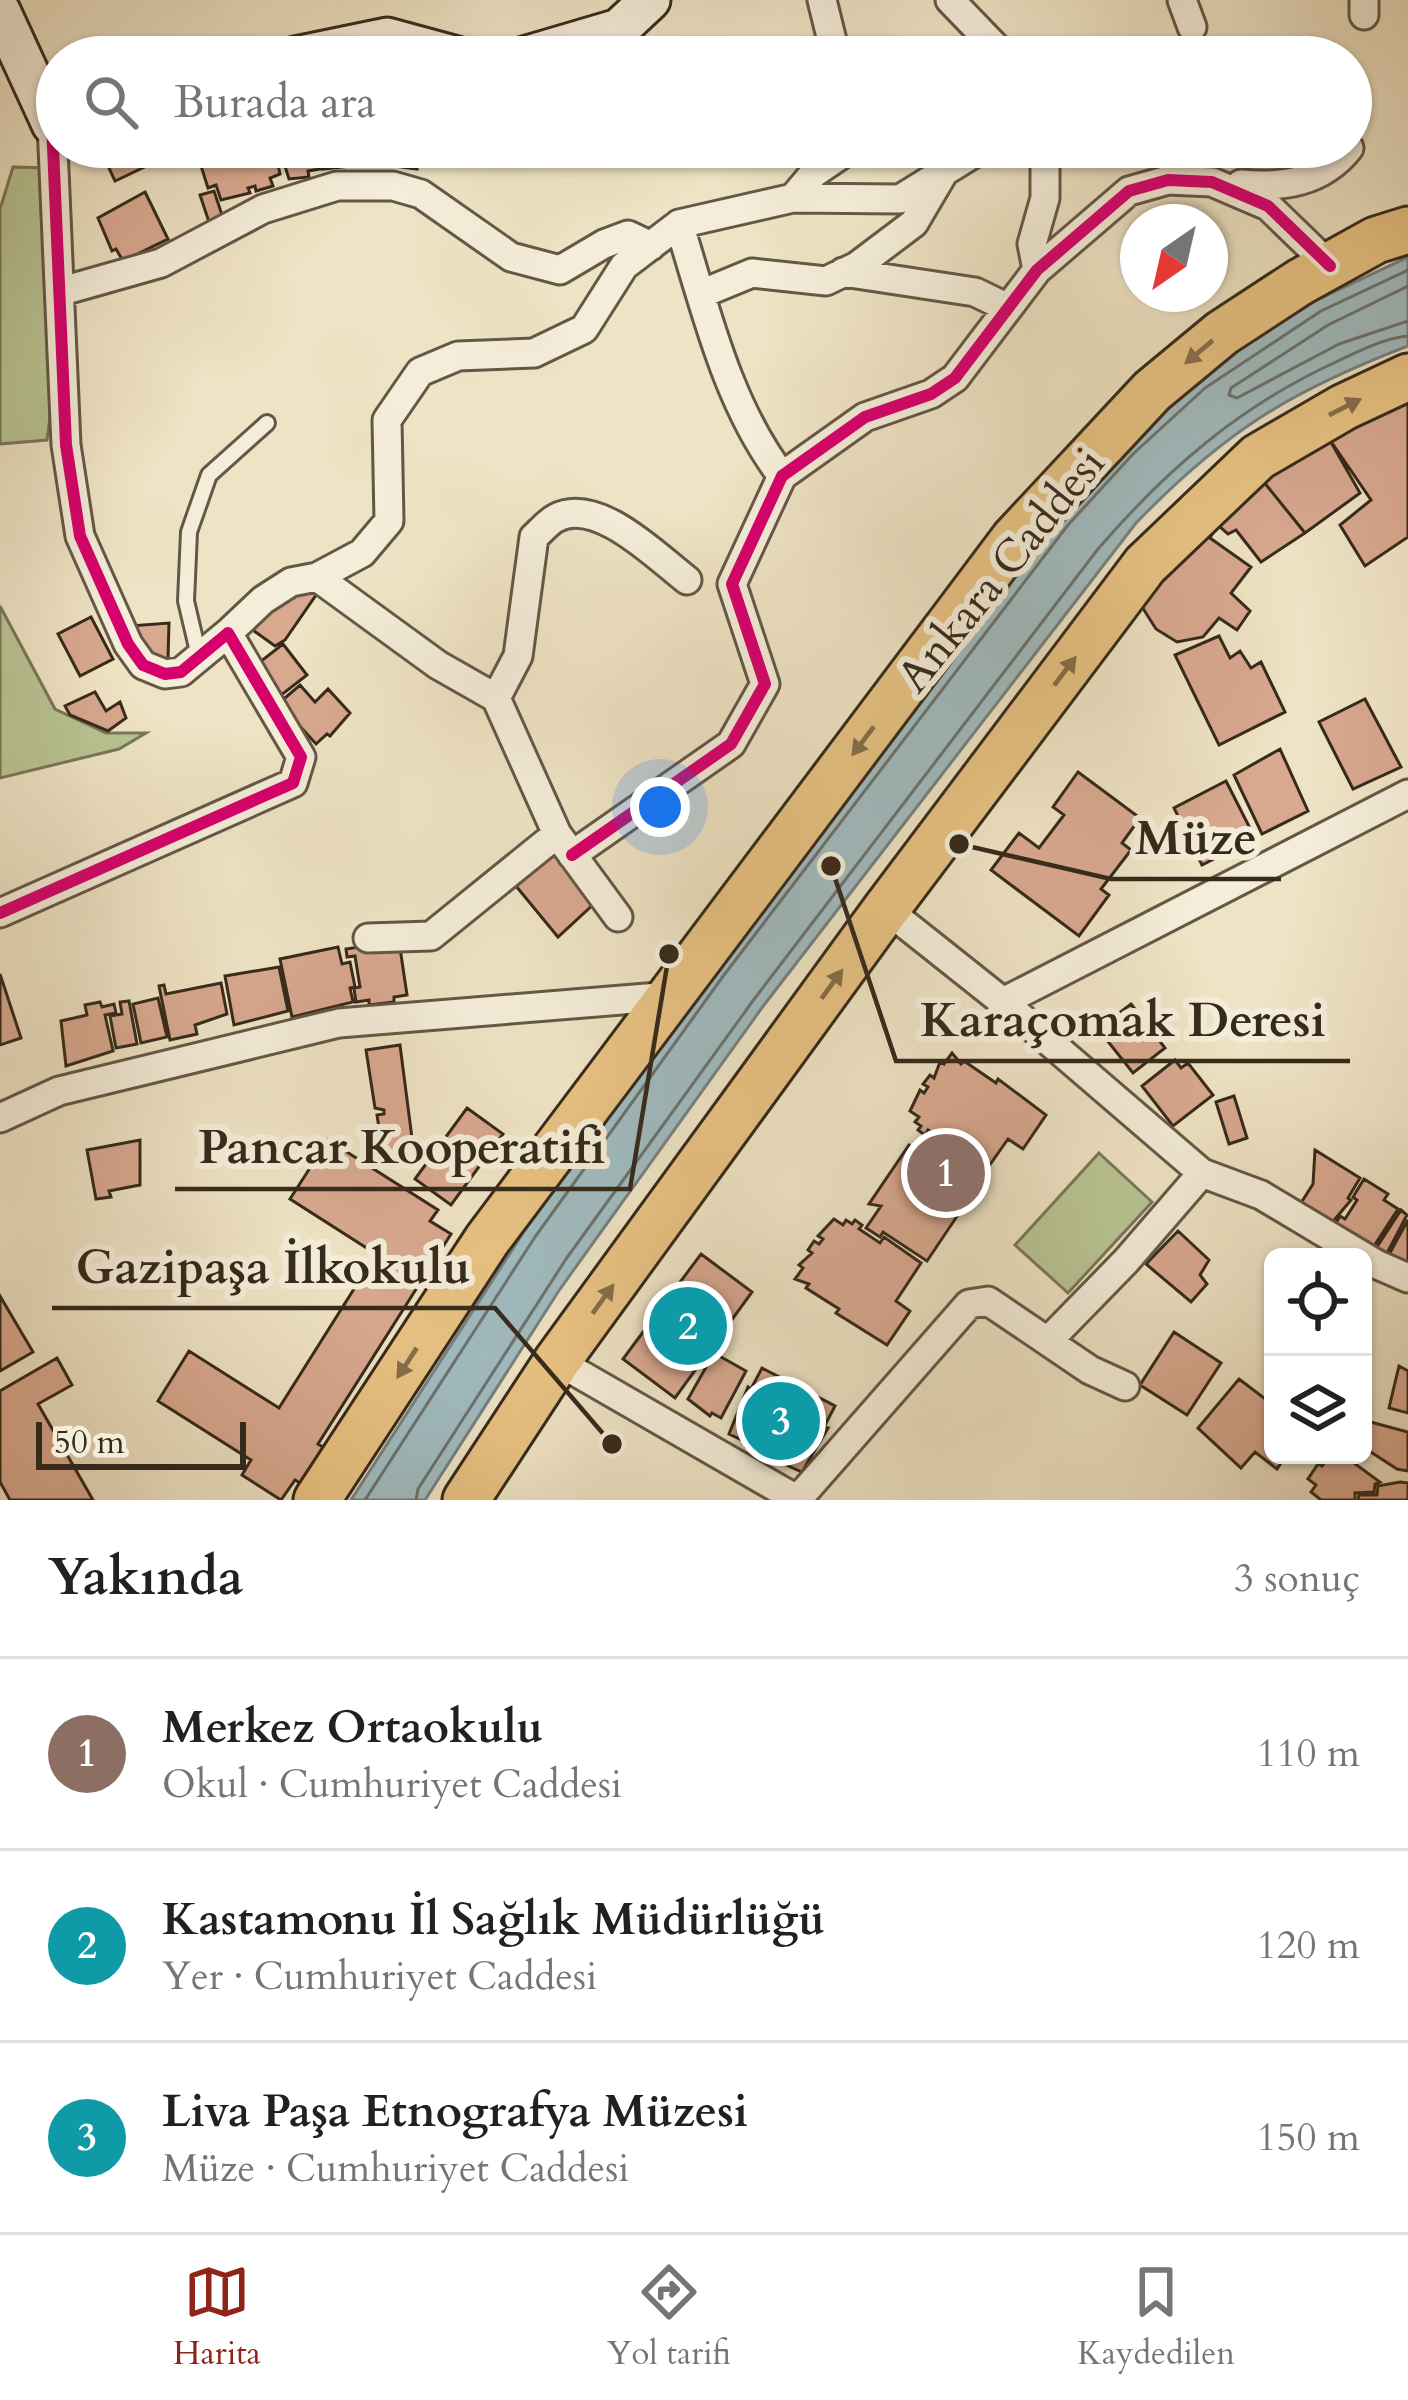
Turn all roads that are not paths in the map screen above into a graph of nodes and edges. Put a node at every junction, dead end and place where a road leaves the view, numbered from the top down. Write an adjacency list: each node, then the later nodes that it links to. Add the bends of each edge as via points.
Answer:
1 (650, 0): 7 (street, via 620,29)
2 (822, 0): 8 (street)
3 (950, 0): 9 (street)
4 (1182, 0): 6 (street)
5 (0, 11): 10 (street)
6 (1192, 27)
7 (596, 36)
8 (831, 36)
9 (985, 36)
10 (36, 85)
11 (57, 168): 25 (street)
12 (821, 168): 18 (street)
13 (950, 168): 16 (street)
14 (1045, 168): 23 (street, via 1032,244)
15 (1334, 168): 17 (street, via 1273,188)
16 (944, 172): 18 (street, via 900,200); 24 (street, via 914,223)
17 (1213, 182): 22 (street, via 1268,206); 23 (street, via 1168,180 1129,191)
18 (793, 198): 19 (street)
19 (680, 224): 21 (street); 26 (street)
20 (1408, 230): 22 (main road, Ankara Caddesi)
21 (650, 246): 25 (street, via 628,235 560,270 511,257 421,194 337,186 263,209 161,263); 31 (street, via 624,266 584,329 534,353 458,356 420,372 388,420 388,521 362,553)
22 (1330, 266): 42 (main road, Ankara Caddesi, one-way to 42, via 1222,333 1080,464)
23 (1037, 270): 27 (street)
24 (843, 272): 26 (street, via 826,280 752,273); 27 (street, via 975,292)
25 (62, 291): 34 (street, via 66,445 80,536 143,664 181,672)
26 (700, 293): 30 (street, via 723,366)
27 (1008, 308): 30 (street, via 955,378 865,417)
28 (1408, 377): 38 (main road, one-way to 28, via 1145,565 1258,457)
29 (267, 423): 34 (lane, via 209,475 189,532 186,602)
30 (782, 476): 37 (street, via 732,584 765,684 731,744)
31 (316, 577): 33 (street, via 291,582); 35 (street)
32 (687, 580): 35 (street, via 609,520 556,518 534,537 518,656)
33 (228, 633): 34 (street); 39 (street, via 301,757 293,783)
34 (200, 656)
35 (496, 698): 37 (street)
36 (1408, 794): 43 (street)
37 (564, 845): 40 (street); 41 (street, via 431,936)
38 (886, 909): 43 (street); 48 (main road, one-way to 38)
39 (0, 913)
40 (618, 916)
41 (368, 938)
42 (670, 995): 44 (street, via 339,1023 59,1091); 50 (main road, Ankara Caddesi, one-way to 50, via 487,1240)
43 (1003, 1002): 45 (street)
44 (0, 1118)
45 (1202, 1173): 46 (street, via 1261,1195); 47 (street)
46 (1408, 1278)
47 (1048, 1341): 49 (street); 52 (street, via 988,1301 969,1304)
48 (557, 1361): 51 (main road); 52 (street)
49 (1125, 1387)
50 (317, 1500)
51 (466, 1500)
52 (798, 1500)

